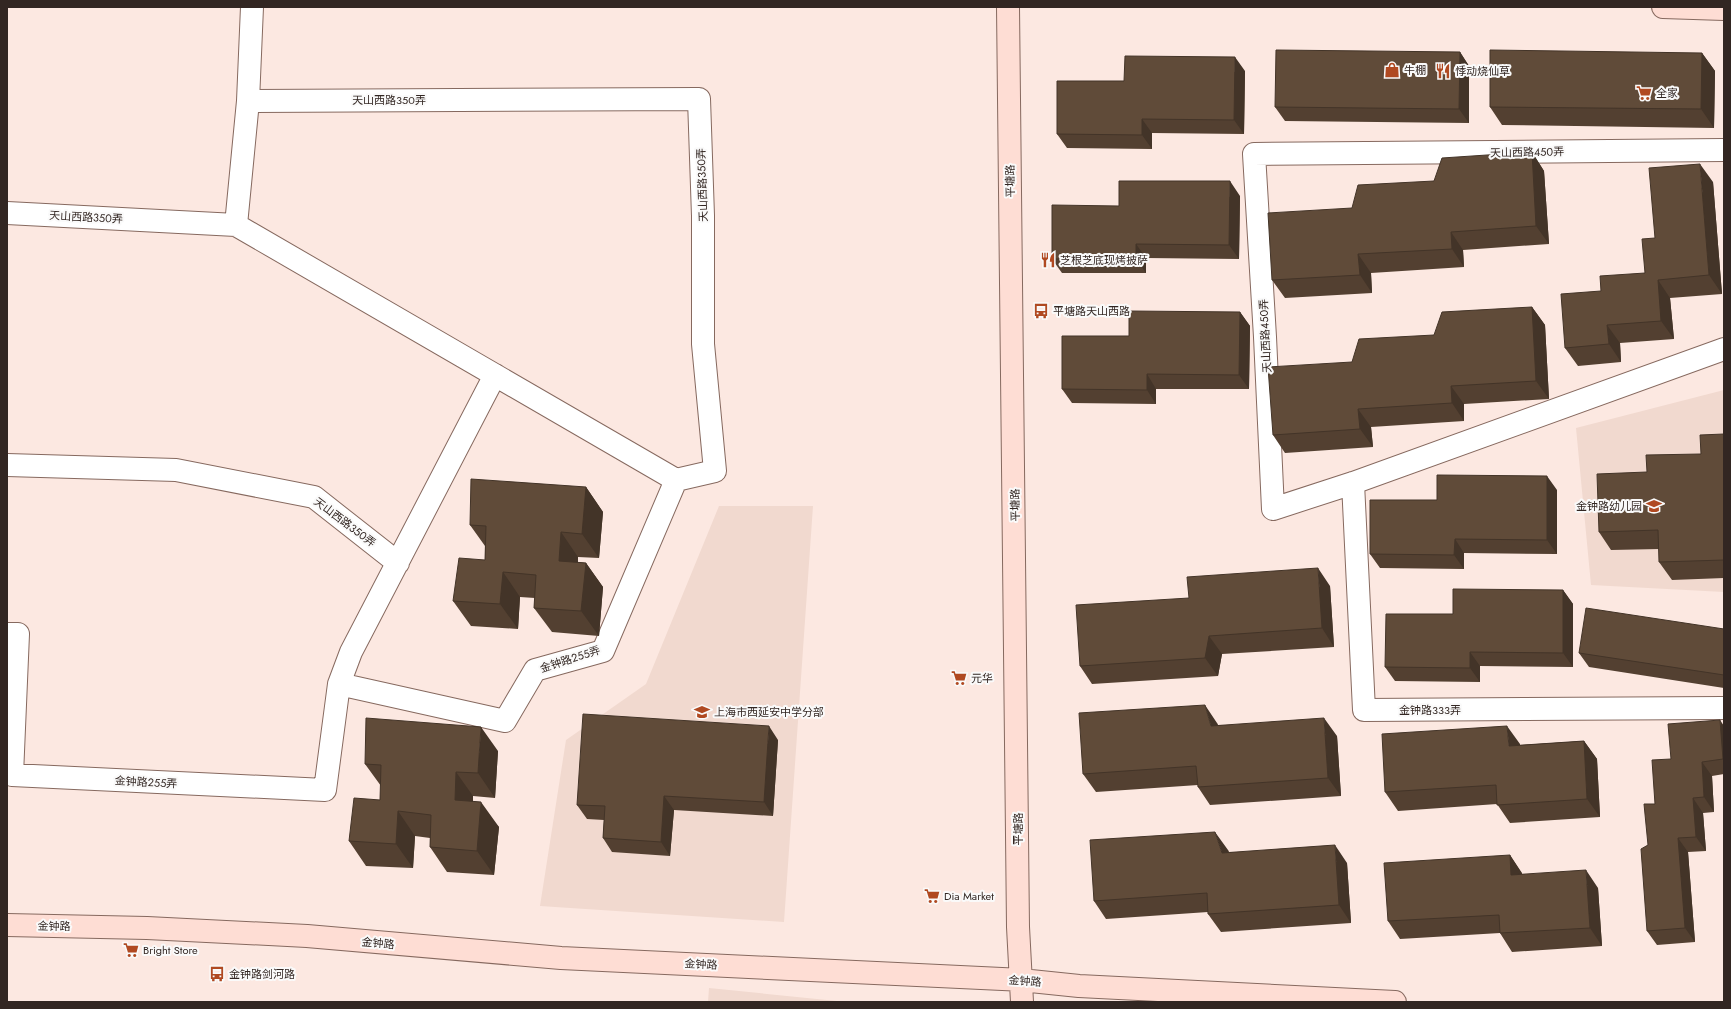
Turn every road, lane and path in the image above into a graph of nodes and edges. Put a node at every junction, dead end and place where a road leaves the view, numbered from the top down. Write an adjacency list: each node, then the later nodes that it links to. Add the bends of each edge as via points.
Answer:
1 (252, 7): 5 (street)
2 (1008, 7): 19 (street, 平塘路, via 1018,927)
3 (1663, 7): 4 (street)
4 (1724, 8)
5 (248, 100): 8 (street); 12 (street, 天山西路350弄, via 699,99 703,216 703,344 715,471)
6 (1724, 150): 13 (street, 天山西路450弄, via 1254,154 1273,510)
7 (7, 213): 8 (street, 天山西路350弄)
8 (236, 225): 10 (street, 天山西路350弄)
9 (1724, 349): 13 (street, 天山西路450弄)
10 (495, 375): 12 (street, 天山西路350弄); 14 (street)
11 (7, 465): 14 (street, 天山西路350弄, via 176,470 314,497)
12 (676, 480): 16 (street, 金钟路255弄, via 604,651 535,670 505,721)
13 (1353, 482): 17 (street, 金钟路333弄, via 1364,710)
14 (398, 563): 16 (street, 金钟路255弄, via 351,652)
15 (7, 634): 16 (street, 金钟路255弄, via 18,634 12,775 325,790)
16 (339, 684)
17 (1724, 708)
18 (7, 925): 19 (street, 金钟路, via 147,928 292,936 561,958)
19 (1021, 980): 20 (street, 平塘路); 21 (street, 金钟路, via 1079,986)
20 (1022, 1002)
21 (1395, 1002)

